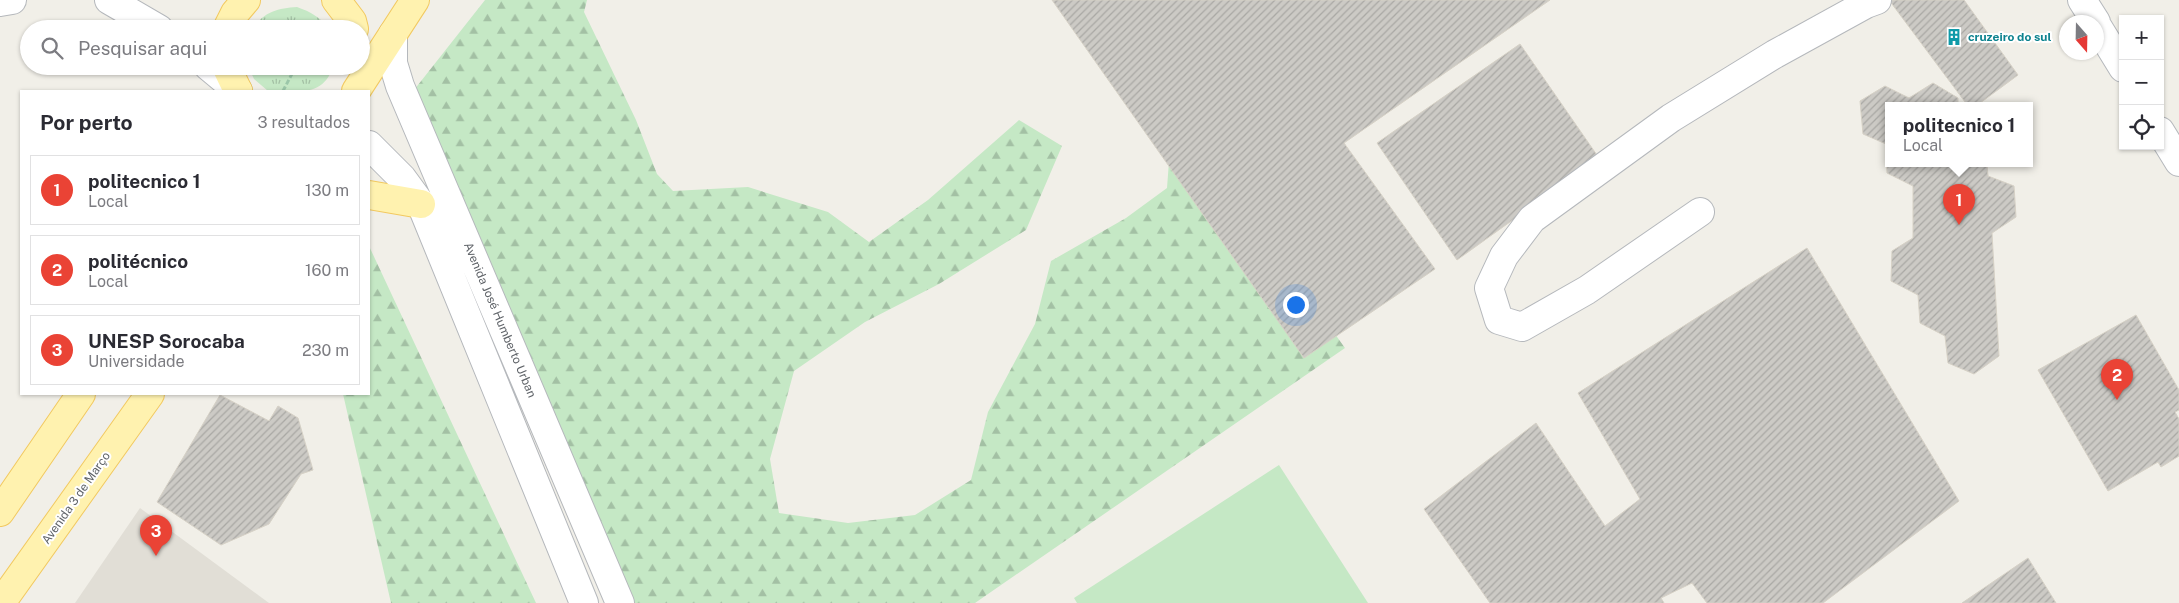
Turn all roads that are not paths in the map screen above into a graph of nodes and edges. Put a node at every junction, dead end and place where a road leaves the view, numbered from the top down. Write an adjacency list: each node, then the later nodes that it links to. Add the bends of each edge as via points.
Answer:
1 (12, 0): 8 (street)
2 (109, 0): 10 (street)
3 (246, 0): 11 (main road)
4 (336, 0): 12 (main road)
5 (415, 0): 13 (main road)
6 (1877, 0): 24 (street, via 1775,54 1671,118 1532,219 1504,256 1489,288 1499,320 1522,327 1587,290)
7 (2082, 0): 9 (street)
8 (0, 2)
9 (2091, 15)
10 (143, 20)
11 (232, 20)
12 (351, 20)
13 (393, 34): 16 (main road); 30 (street, Avenida José Humberto Urban, via 393,63 400,86)
14 (2104, 36): 15 (street)
15 (2119, 61)
16 (370, 63)
17 (361, 75): 18 (main road)
18 (353, 85)
19 (2164, 138): 21 (street)
20 (370, 146): 23 (street, via 402,178)
21 (2179, 162)
22 (370, 195): 23 (main road)
23 (421, 204): 29 (street)
24 (1700, 212)
25 (80, 395): 27 (main road)
26 (149, 395): 28 (main road, Avenida 3 de Março)
27 (0, 512)
28 (1, 603)
29 (584, 603)
30 (620, 603)

